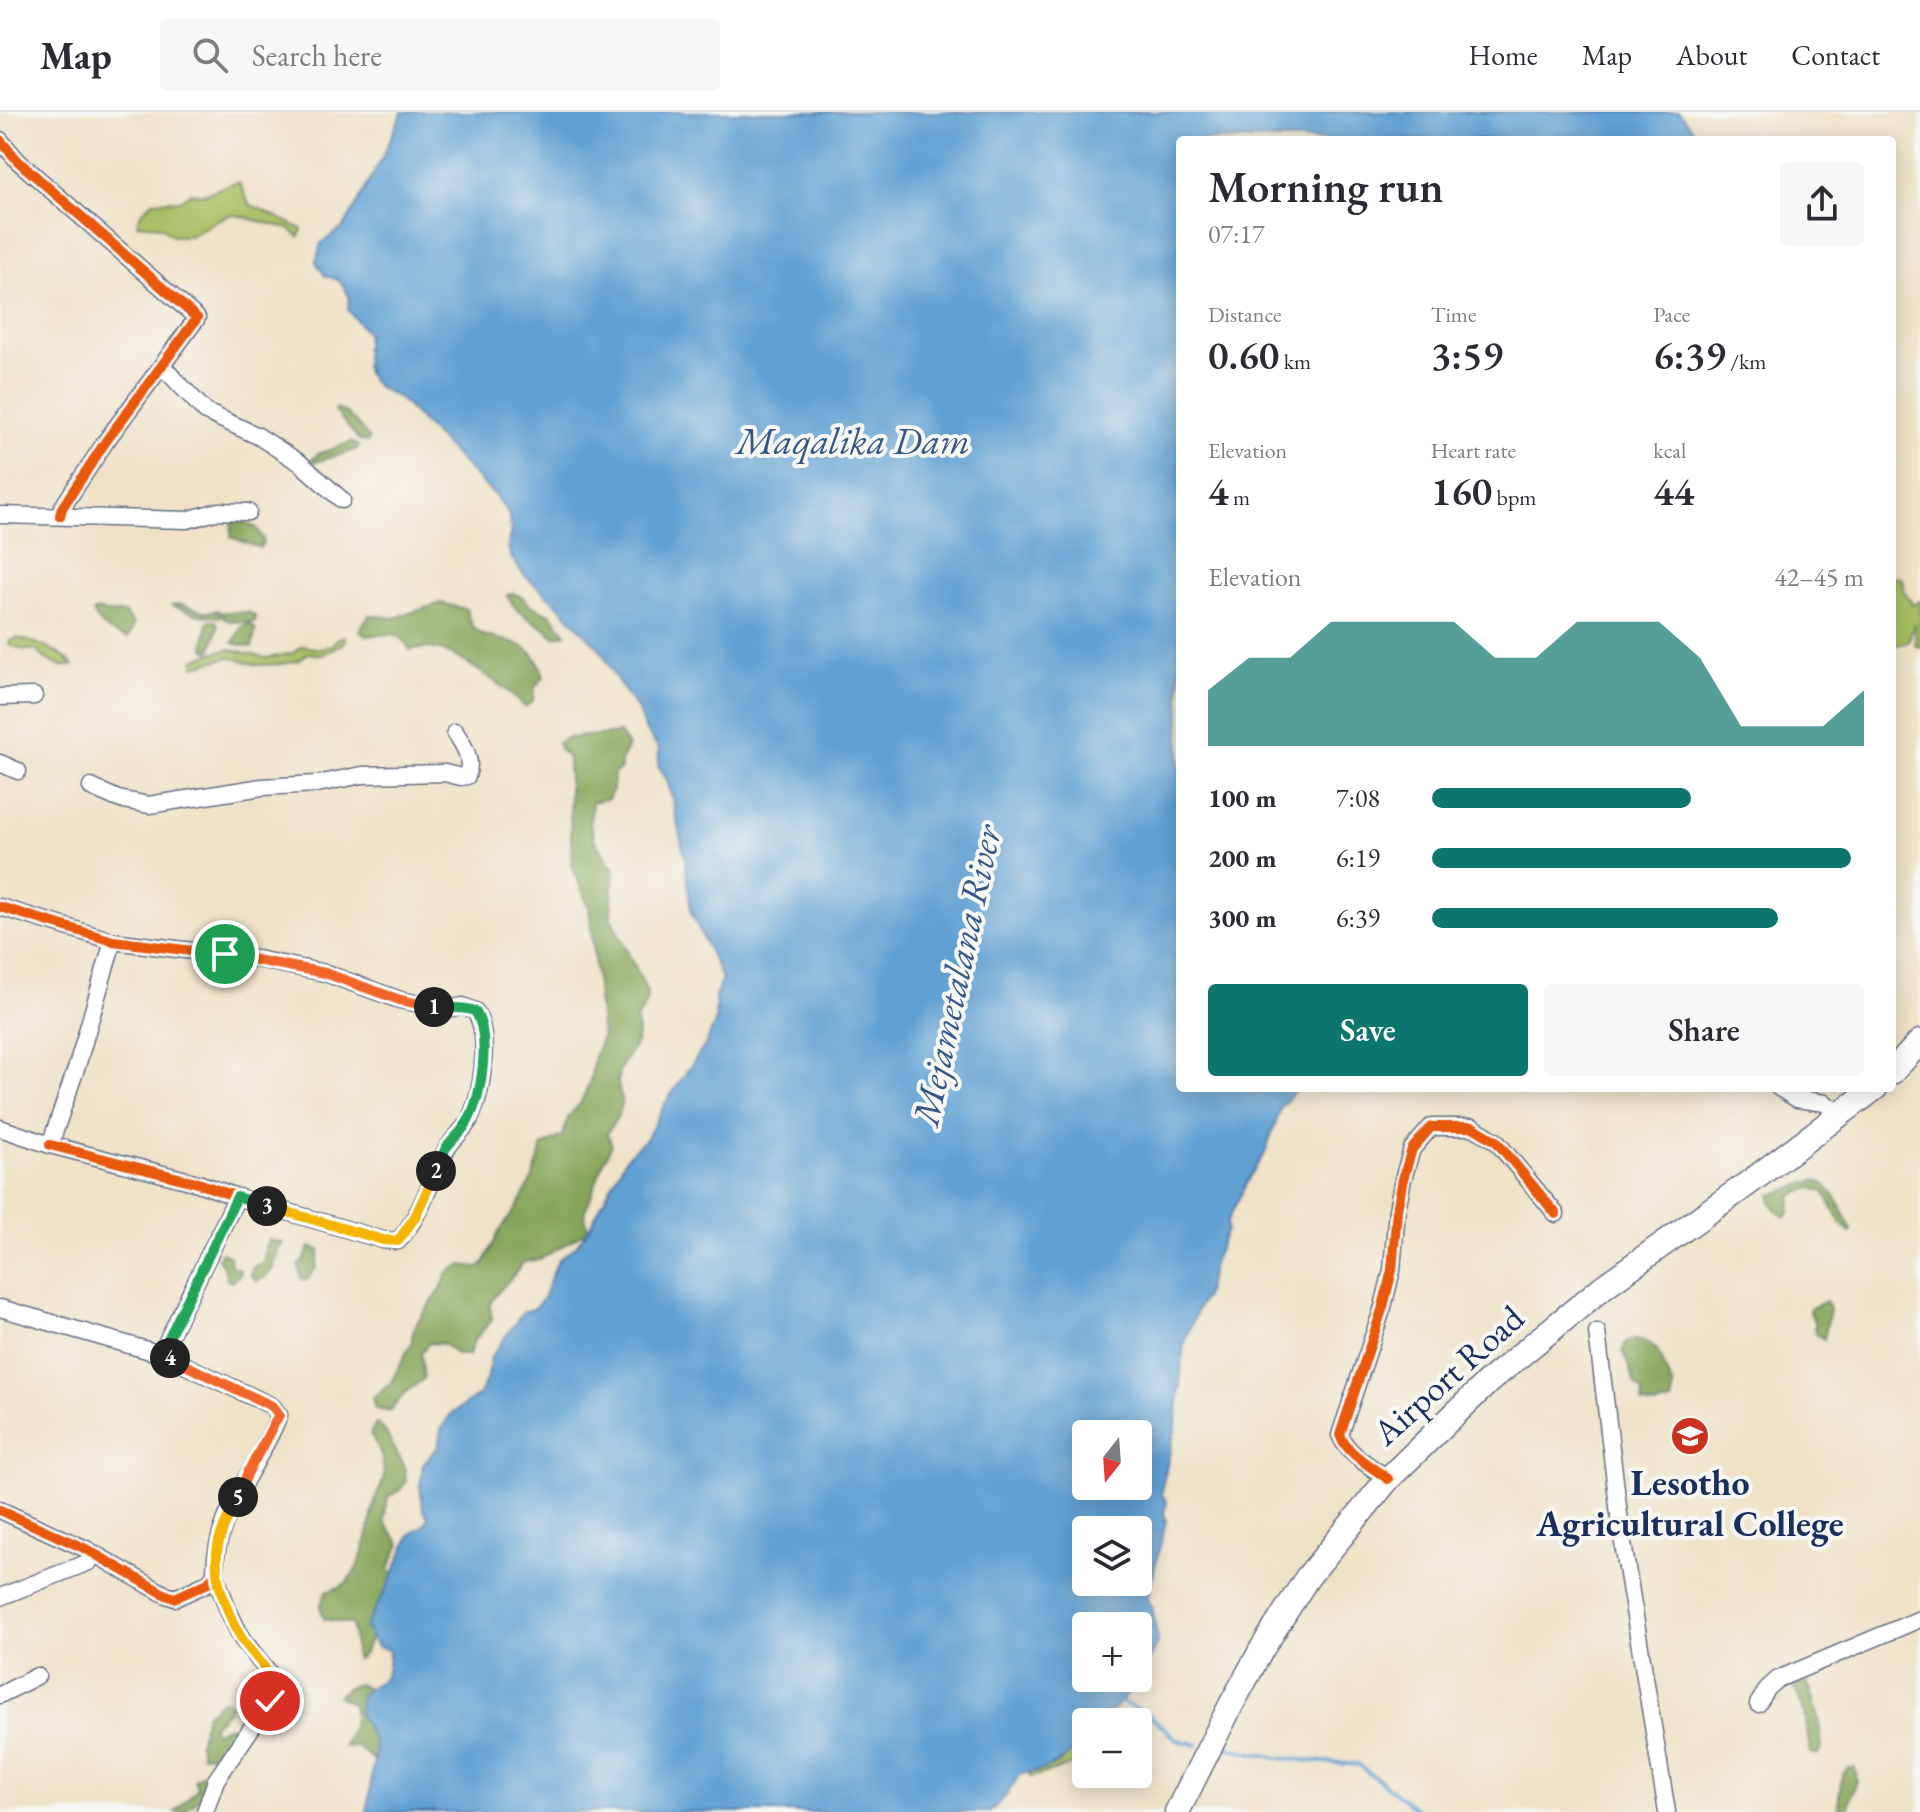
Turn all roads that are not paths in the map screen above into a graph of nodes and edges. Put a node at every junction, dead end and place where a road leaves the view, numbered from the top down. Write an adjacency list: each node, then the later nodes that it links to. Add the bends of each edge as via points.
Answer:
1 (0, 140): 2 (street, via 197,318)
2 (162, 366): 3 (street, via 206,412 300,463); 6 (street, via 106,441)
3 (342, 500)
4 (248, 512): 6 (street, via 219,511 187,520)
5 (0, 515): 6 (street)
6 (60, 516)
7 (34, 696): 8 (street)
8 (0, 697)
9 (455, 732): 12 (street, via 465,747 467,776 362,775 149,805)
10 (0, 763): 11 (street)
11 (18, 771)
12 (91, 787)
13 (0, 907): 14 (street)
14 (113, 941): 21 (street); 22 (street, via 325,973 400,1000 446,1009 463,1006 481,1020 481,1075 473,1109 446,1148 415,1217 398,1241)
15 (1920, 1042): 16 (main road)
16 (1896, 1068)
17 (1786, 1092): 19 (street, via 1825,1103)
18 (1870, 1092): 19 (main road, Airport Road)
19 (1840, 1115): 27 (main road, Airport Road, via 1603,1287 1489,1381)
20 (0, 1128): 21 (street)
21 (50, 1145): 22 (street)
22 (237, 1197): 26 (street)
23 (1556, 1214): 27 (street, via 1496,1141 1473,1127 1431,1127 1412,1149 1383,1307 1340,1435)
24 (0, 1308): 26 (street)
25 (1597, 1332): 38 (street, via 1621,1531)
26 (161, 1354): 30 (street, via 272,1406 279,1415 222,1529)
27 (1388, 1479): 37 (main road, Airport Road, via 1307,1578 1231,1705)
28 (0, 1510): 29 (street)
29 (93, 1555): 30 (street, via 175,1598 208,1583); 31 (street, via 89,1562)
30 (215, 1574): 36 (street, via 242,1639 271,1679 270,1701 216,1780)
31 (0, 1597)
32 (1920, 1619): 35 (street, via 1778,1679)
33 (37, 1676): 34 (street)
34 (0, 1695)
35 (1758, 1704)
36 (205, 1812)
37 (1177, 1812)
38 (1667, 1812)

